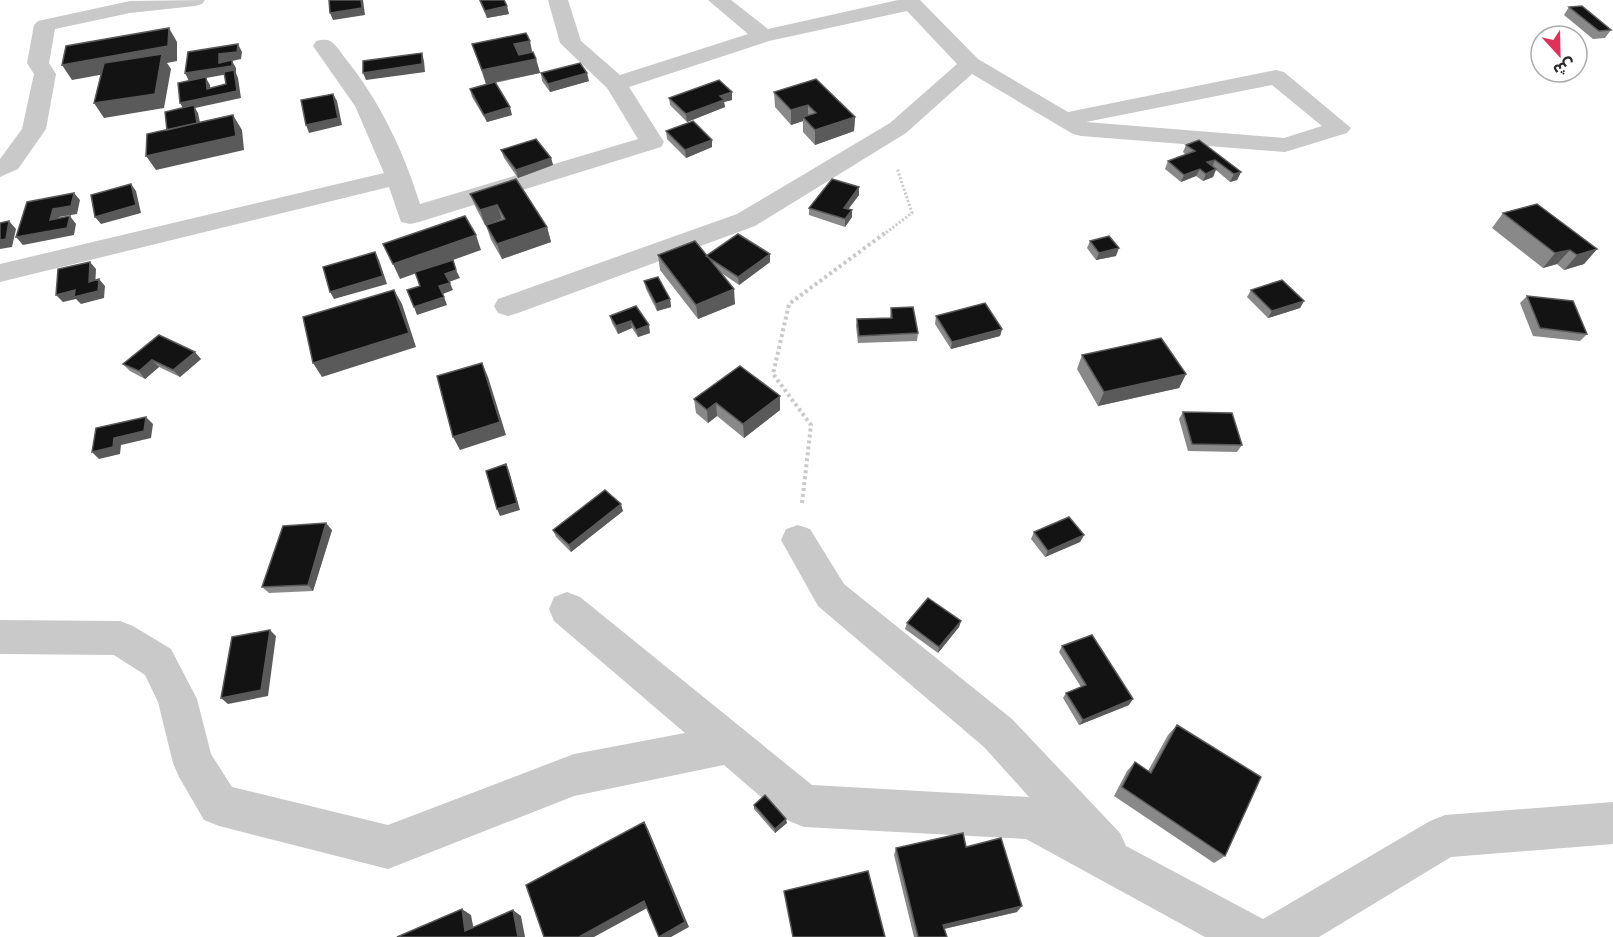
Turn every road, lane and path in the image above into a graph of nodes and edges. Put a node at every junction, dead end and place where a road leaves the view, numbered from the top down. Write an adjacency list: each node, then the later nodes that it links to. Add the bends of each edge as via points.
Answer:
1 (195, 0): 11 (street, via 130,7 45,25 38,63 45,74 34,129 9,164)
2 (558, 0): 8 (street, via 571,43)
3 (718, 0): 5 (street)
4 (910, 2): 5 (street); 7 (street, via 938,19)
5 (764, 36): 8 (street)
6 (324, 46): 12 (street, via 371,111)
7 (970, 64): 9 (street); 10 (street)
8 (616, 84): 12 (street, via 652,142 410,216)
9 (1067, 118): 9 (street, via 1276,77 1339,128 1285,145 1082,129)
10 (886, 136): 14 (street, via 746,220); 15 (path, via 912,213 789,304 773,374 812,425)
11 (0, 169)
12 (399, 177): 13 (street)
13 (0, 273)
14 (508, 306)
15 (798, 540): 20 (street, via 831,595 998,734)
16 (567, 609): 18 (street)
17 (0, 637): 18 (street, via 120,638 158,662 177,699 193,763 219,805 388,847 574,775)
18 (729, 744): 20 (street, via 804,806 1030,818)
19 (1613, 823): 22 (street, via 1445,836)
20 (1122, 867): 21 (street)
21 (1251, 937)
22 (1276, 937)

